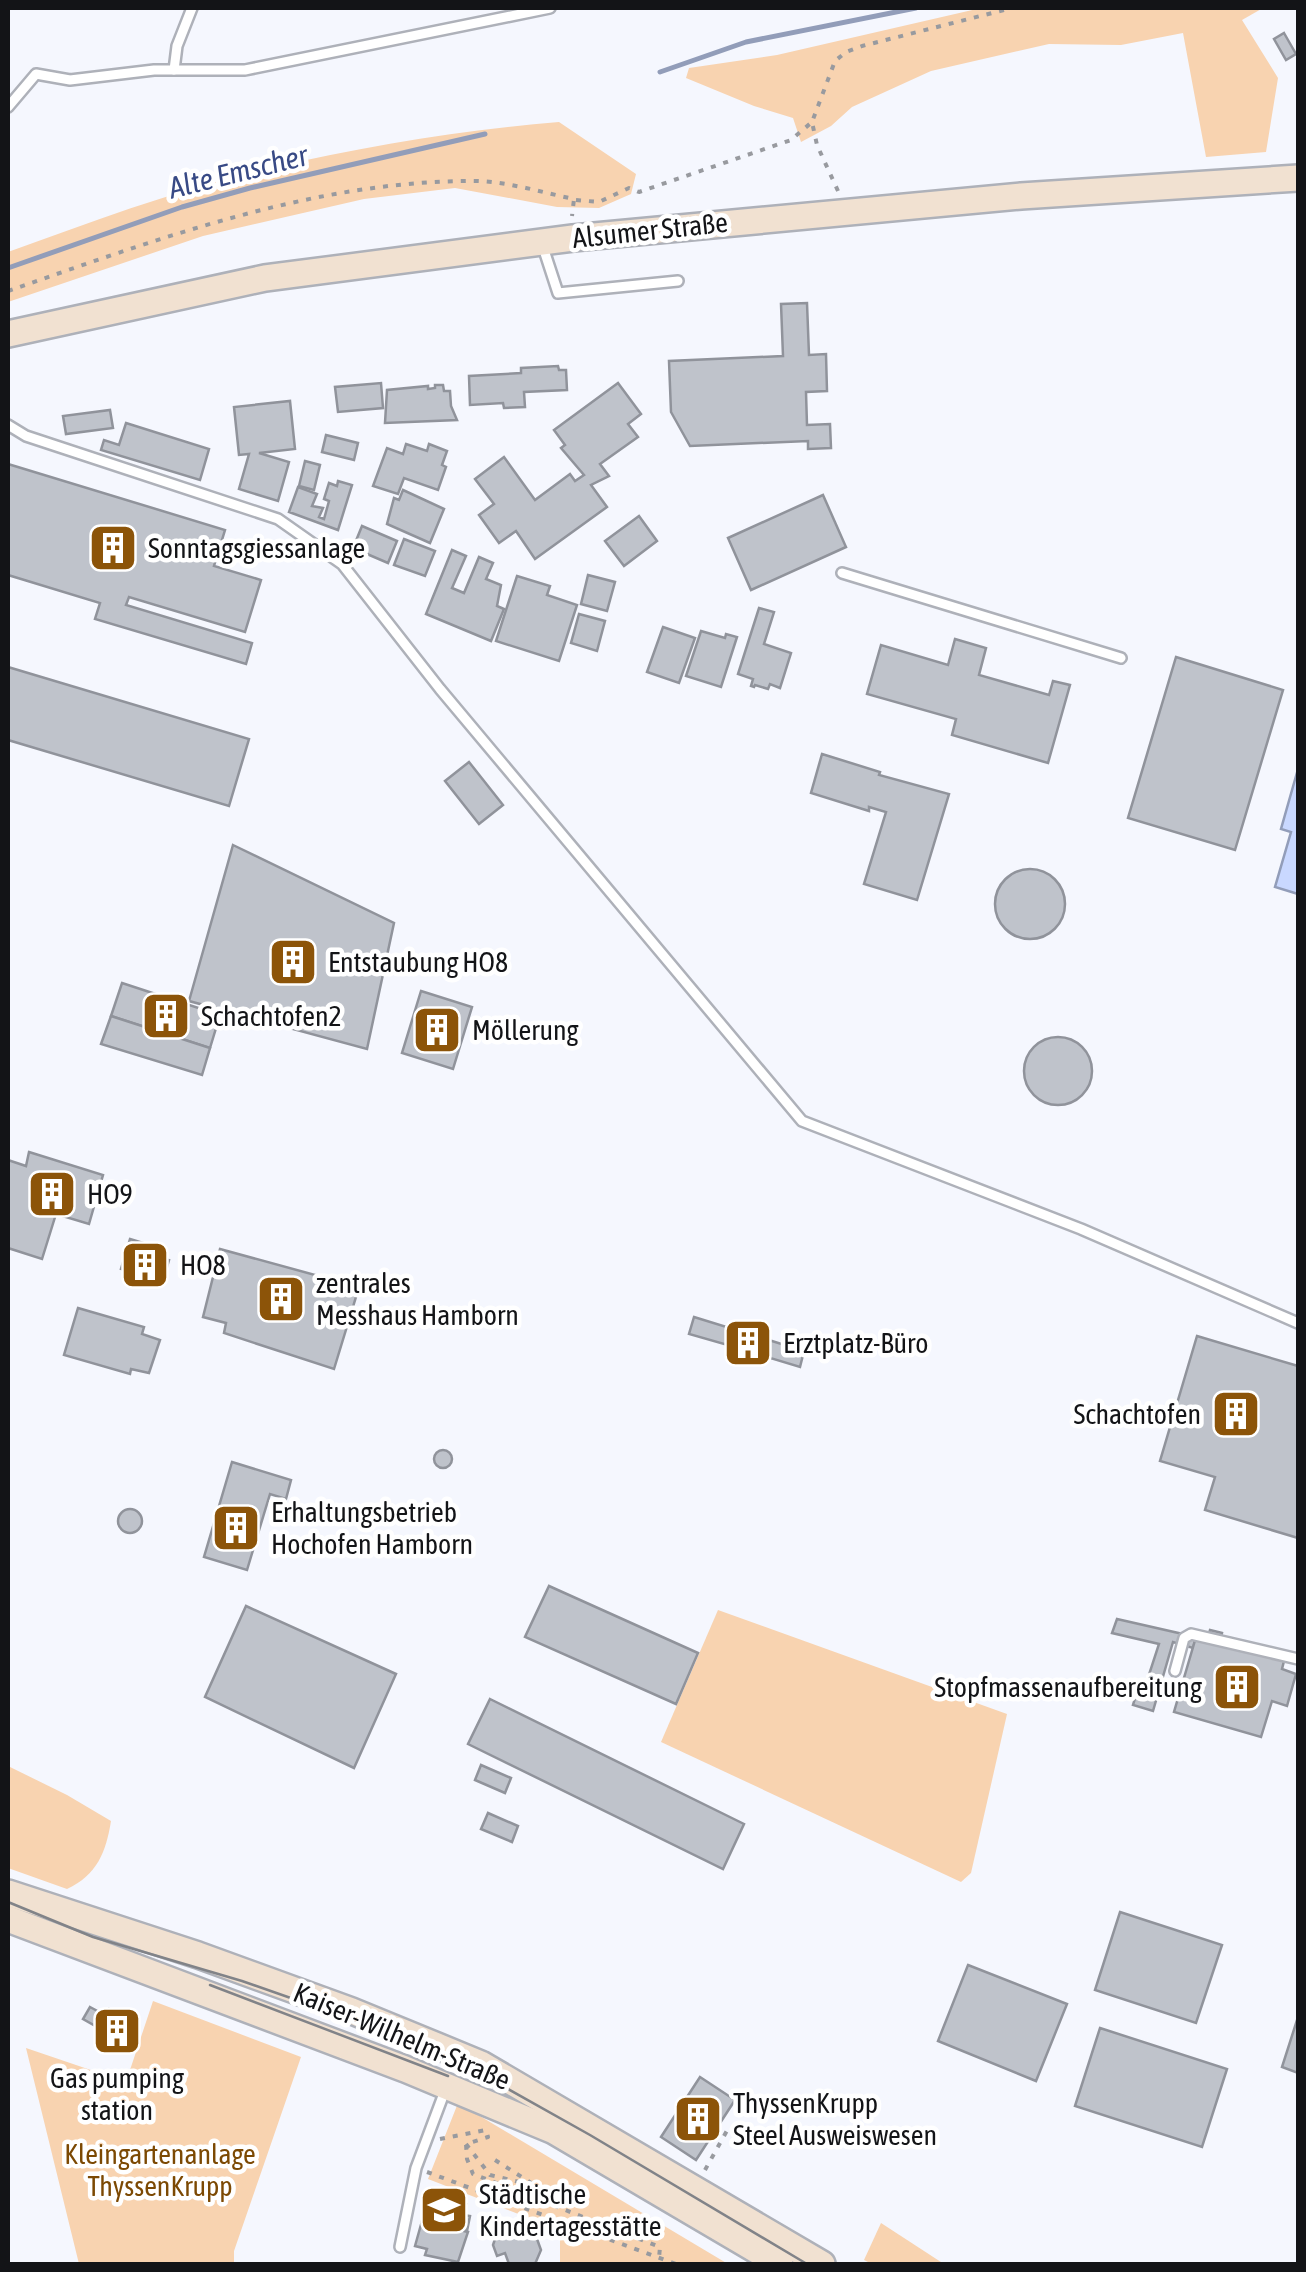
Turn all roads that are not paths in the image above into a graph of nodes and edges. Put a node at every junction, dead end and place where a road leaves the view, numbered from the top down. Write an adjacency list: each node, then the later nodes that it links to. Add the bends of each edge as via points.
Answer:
1 (192, 8): 3 (lane)
2 (550, 8): 3 (lane, via 245,70)
3 (174, 70): 4 (lane, via 70,80 36,74)
4 (8, 107)
5 (1298, 178): 6 (main road, Alsumer Straße, via 1022,196)
6 (542, 242): 7 (lane, via 558,293); 8 (main road, Alsumer Straße, via 265,278)
7 (678, 281)
8 (8, 334)
9 (8, 425): 12 (lane, via 278,519 342,564 802,1121 1081,1229)
10 (842, 573): 11 (lane)
11 (1121, 658)
12 (1298, 1323)
13 (1298, 1659): 14 (lane, via 1191,1634)
14 (1175, 1671)
15 (8, 1893): 20 (main road, Kaiser-Wilhelm-Straße, via 352,2010 464,2057)
16 (8, 1919): 17 (main road, Kaiser-Wilhelm-Straße)
17 (448, 2086): 18 (lane, via 416,2168); 19 (main road, Kaiser-Wilhelm-Straße, via 554,2132)
18 (400, 2247)
19 (780, 2264)
20 (822, 2264)

